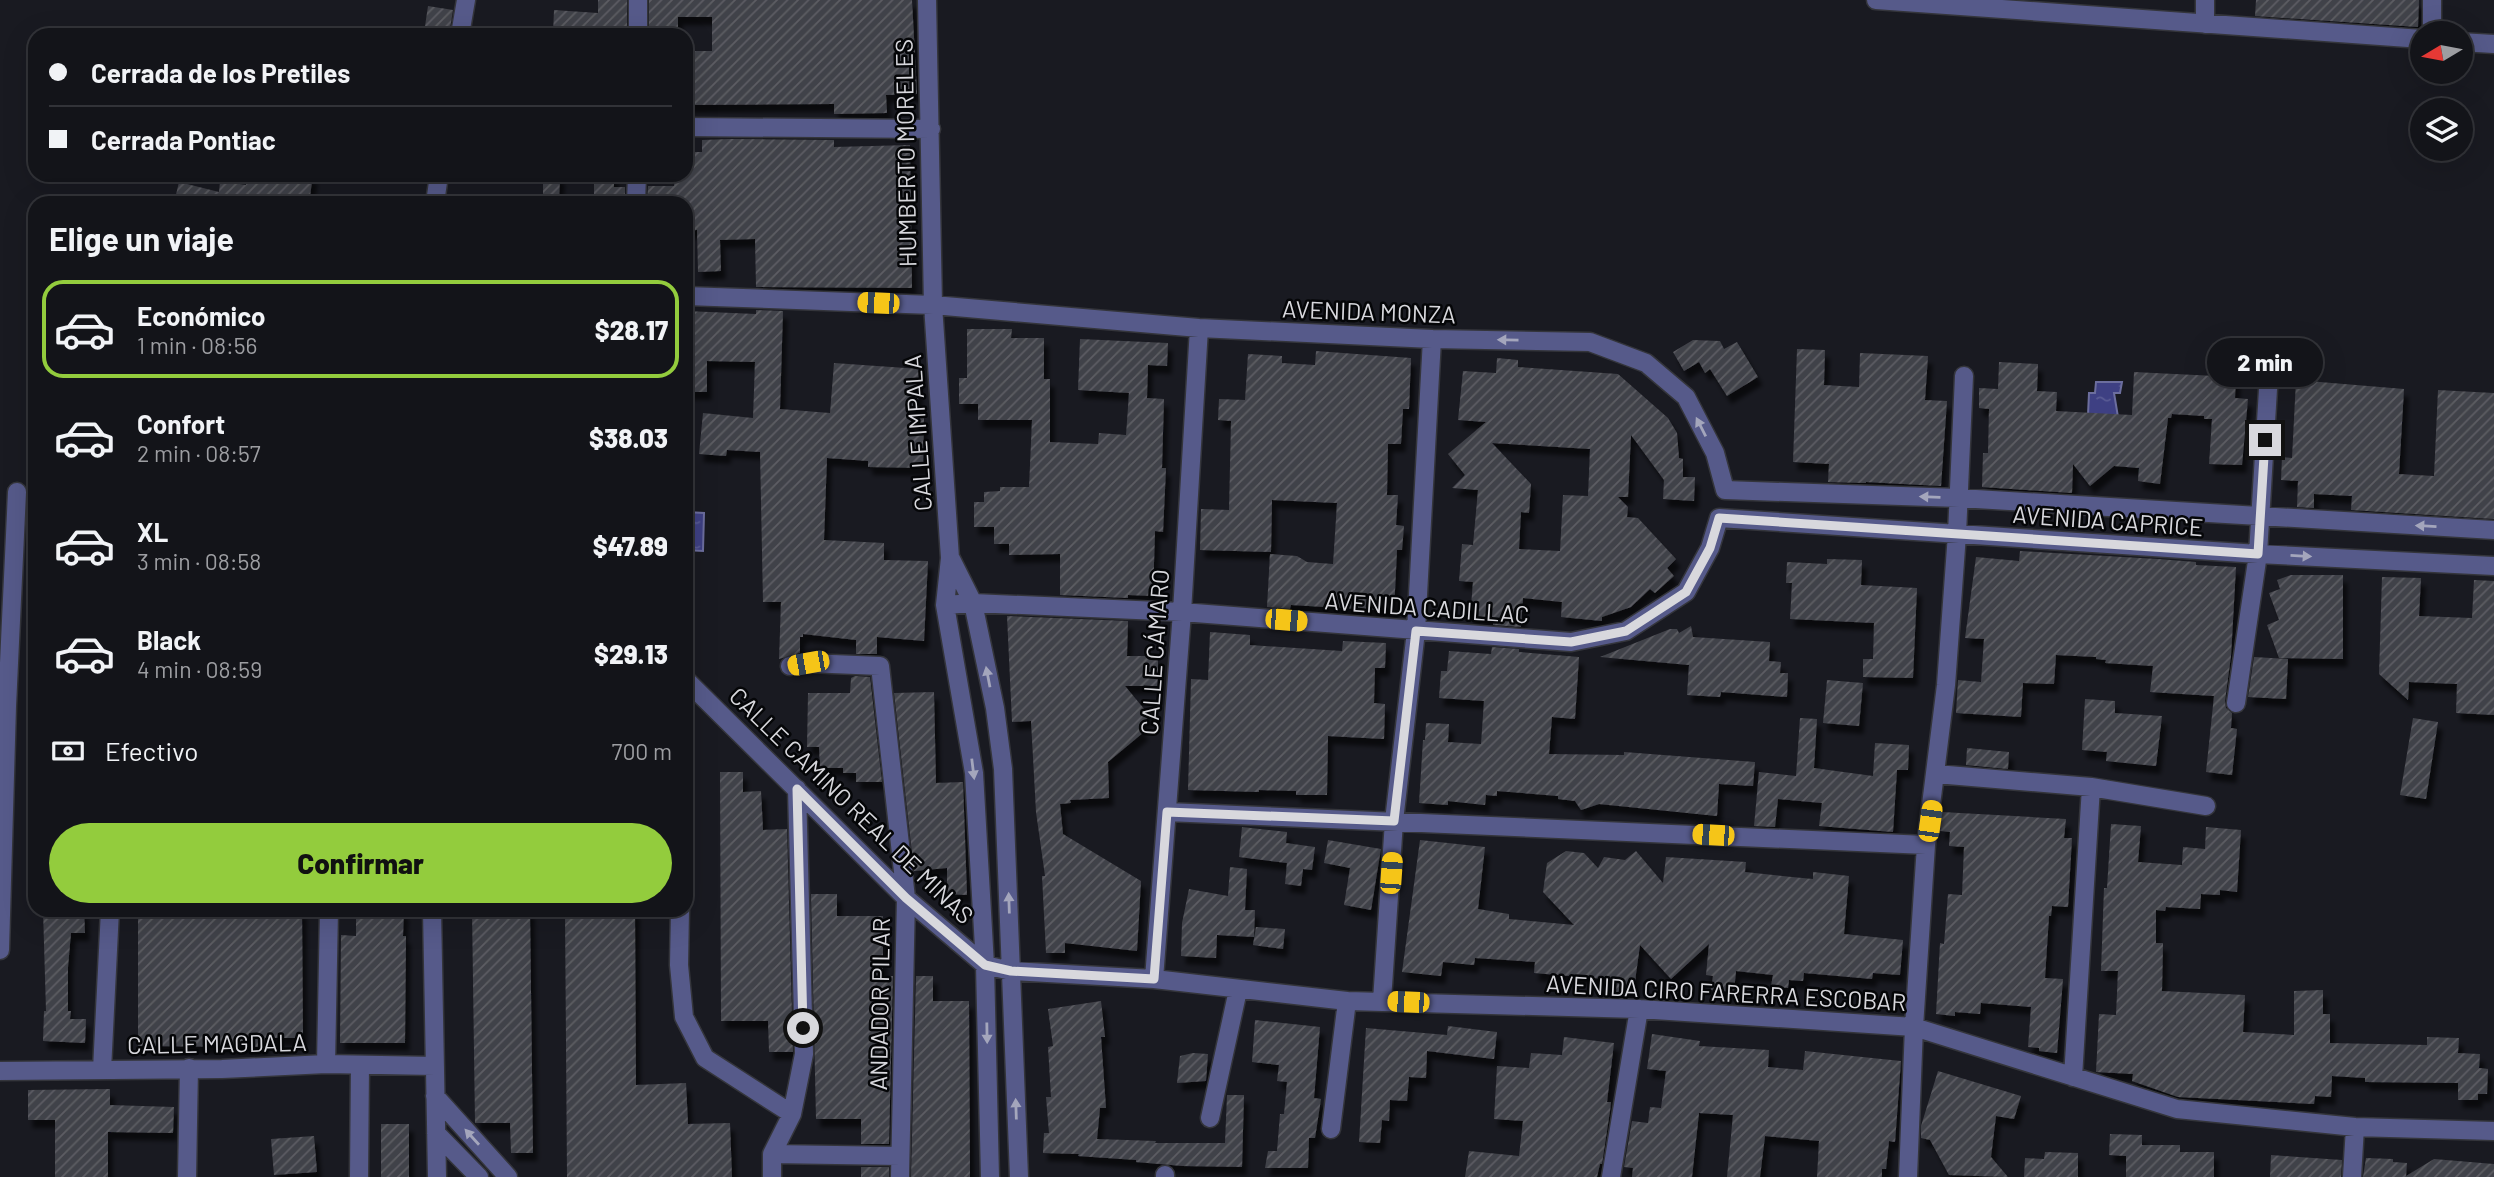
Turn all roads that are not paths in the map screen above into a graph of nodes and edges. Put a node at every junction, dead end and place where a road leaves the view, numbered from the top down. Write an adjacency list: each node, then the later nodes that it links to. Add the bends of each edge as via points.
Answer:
1 (466, 0): 10 (street)
2 (638, 0): 11 (street)
3 (927, 0): 16 (street, HUMBERTO MORELES)
4 (1876, 0): 7 (street)
5 (2205, 0): 9 (street)
6 (2432, 0): 8 (street)
7 (1973, 3): 9 (street)
8 (2432, 21)
9 (2205, 24): 12 (street)
10 (461, 28)
11 (638, 28)
12 (2410, 37)
13 (2473, 43): 14 (street)
14 (2494, 44)
15 (693, 127): 16 (street)
16 (931, 129): 18 (street, HUMBERTO MORELES)
17 (693, 296): 18 (street, AVENIDA MONZA)
18 (933, 305): 19 (street, AVENIDA MONZA); 33 (street, CALLE IMPALA)
19 (1199, 328): 20 (street, AVENIDA MONZA); 37 (street, CALLE CÁMARO)
20 (1432, 339): 23 (street, AVENIDA MONZA, one-way to 20, via 1715,453 1686,397 1646,363 1590,342); 38 (street)
21 (1964, 376): 26 (street)
22 (2268, 389): 27 (street)
23 (1725, 490): 25 (street, AVENIDA CAPRICE)
24 (16, 492): 54 (street)
25 (1804, 493): 26 (street, AVENIDA CAPRICE, one-way to 25); 29 (street)
26 (1959, 498): 27 (street, AVENIDA CAPRICE); 31 (street)
27 (2260, 517): 30 (street, AVENIDA CAPRICE, one-way to 27); 32 (street)
28 (1719, 518): 29 (street, AVENIDA CAPRICE); 38 (street, AVENIDA CADILLAC, via 1710,548 1686,592 1626,631 1571,642)
29 (1800, 524): 31 (street, AVENIDA CAPRICE)
30 (2494, 530)
31 (1958, 534): 32 (street, AVENIDA CAPRICE); 42 (street)
32 (2258, 554): 34 (street, AVENIDA CAPRICE, one-way to 34); 41 (street)
33 (950, 558): 35 (street, CALLE IMPALA); 36 (street, CALLE IMPALA)
34 (2494, 566)
35 (973, 603): 36 (street, AVENIDA CADILLAC); 37 (street, AVENIDA CADILLAC); 56 (street, CALLE IMPALA, one-way to 35, via 1003,769)
36 (945, 605): 55 (street, CALLE IMPALA, one-way to 55, via 974,773)
37 (1182, 612): 38 (street, AVENIDA CADILLAC); 46 (street, CALLE CÁMARO)
38 (1416, 631): 47 (street)
39 (790, 666): 49 (street, ANDADOR PILAR, via 880,666)
40 (693, 687): 44 (street, CALLE CAMINO REAL DE MINAS)
41 (2236, 703)
42 (1936, 774): 43 (street); 48 (street)
43 (2091, 787): 45 (street); 69 (street)
44 (797, 789): 49 (street, CALLE CAMINO REAL DE MINAS); 71 (street, via 804,1054)
45 (2206, 806)
46 (1167, 812): 47 (street); 57 (street, CALLE CÁMARO)
47 (1394, 821): 48 (street); 60 (street)
48 (1926, 845): 62 (street)
49 (906, 898): 55 (street, CALLE CAMINO REAL DE MINAS); 78 (street, ANDADOR PILAR)
50 (110, 917): 67 (street)
51 (329, 917): 63 (street)
52 (432, 917): 65 (street)
53 (680, 917): 71 (street, via 684,1017 705,1058)
54 (0, 950)
55 (985, 965): 56 (street, AVENIDA CIRO FARERRA ESCOBAR); 86 (street, CALLE IMPALA, one-way to 86)
56 (1011, 971): 57 (street, AVENIDA CIRO FARERRA ESCOBAR); 87 (street, CALLE IMPALA, one-way to 56)
57 (1154, 979): 58 (street, AVENIDA CIRO FARERRA ESCOBAR)
58 (1238, 990): 59 (street, AVENIDA CIRO FARERRA ESCOBAR); 72 (street)
59 (1347, 1001): 60 (street, AVENIDA CIRO FARERRA ESCOBAR); 74 (street)
60 (1382, 1001): 61 (street, AVENIDA CIRO FARERRA ESCOBAR)
61 (1639, 1009): 62 (street, AVENIDA CIRO FARERRA ESCOBAR); 88 (street)
62 (1914, 1027): 69 (street, AVENIDA CIRO FARERRA ESCOBAR); 89 (street)
63 (326, 1064): 64 (street, CALLE MAGDALA); 66 (street, CALLE MAGDALA)
64 (360, 1065): 65 (street, CALLE MAGDALA); 80 (street)
65 (435, 1066): 70 (street)
66 (189, 1068): 67 (street, CALLE MAGDALA); 79 (street)
67 (102, 1070): 68 (street, CALLE MAGDALA)
68 (0, 1071)
69 (2073, 1077): 73 (street, AVENIDA CIRO FARERRA ESCOBAR, via 2177,1109)
70 (436, 1096): 76 (street); 83 (street, one-way to 70)
71 (792, 1114): 77 (street)
72 (1210, 1118)
73 (2355, 1127): 75 (street, AVENIDA CIRO FARERRA ESCOBAR); 90 (street)
74 (1331, 1129)
75 (2494, 1131)
76 (436, 1133): 81 (street); 82 (street)
77 (772, 1154): 78 (street); 84 (street)
78 (900, 1156): 85 (street, ANDADOR PILAR)
79 (187, 1177)
80 (359, 1177)
81 (437, 1177)
82 (480, 1177)
83 (508, 1177)
84 (772, 1177)
85 (900, 1177)
86 (990, 1177)
87 (1019, 1177)
88 (1611, 1177)
89 (1908, 1177)
90 (2352, 1177)

